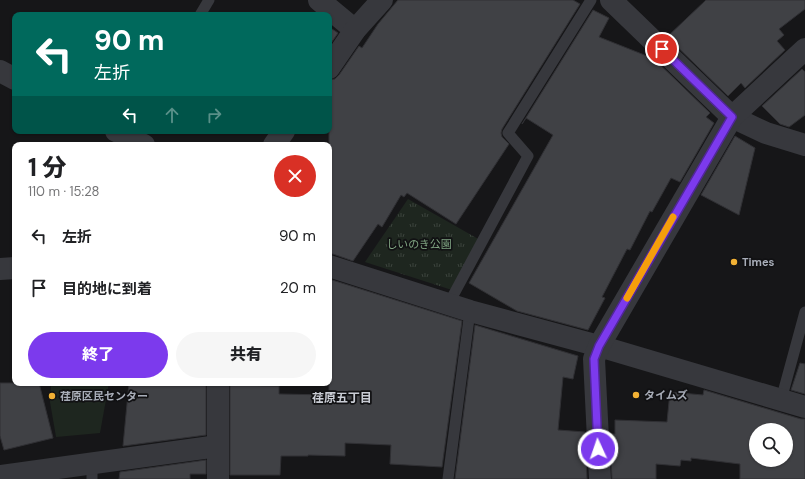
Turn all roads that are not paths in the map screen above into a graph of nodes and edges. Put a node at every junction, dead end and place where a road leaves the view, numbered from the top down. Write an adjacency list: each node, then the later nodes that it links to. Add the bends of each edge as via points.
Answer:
1 (209, 0): 6 (lane)
2 (319, 0): 7 (street)
3 (382, 0): 7 (street)
4 (591, 0): 19 (lane, via 508,133 528,156)
5 (611, 0): 12 (street)
6 (202, 12)
7 (355, 30): 9 (street)
8 (805, 49): 12 (street)
9 (332, 64)
10 (0, 71): 11 (street)
11 (12, 77)
12 (732, 117): 15 (street, via 766,133); 22 (street)
13 (125, 134): 14 (street)
14 (139, 142)
15 (805, 145)
16 (332, 267): 19 (street)
17 (12, 268): 18 (street)
18 (0, 269)
19 (448, 305): 20 (street)
20 (470, 311): 22 (street); 30 (lane)
21 (805, 312): 24 (lane)
22 (599, 346): 24 (street); 31 (street, via 594,359)
23 (218, 386): 26 (street)
24 (781, 400): 25 (street)
25 (805, 407)
26 (218, 446): 27 (street); 29 (street)
27 (92, 471): 28 (street)
28 (0, 476)
29 (218, 479)
30 (448, 479)
31 (600, 479)

